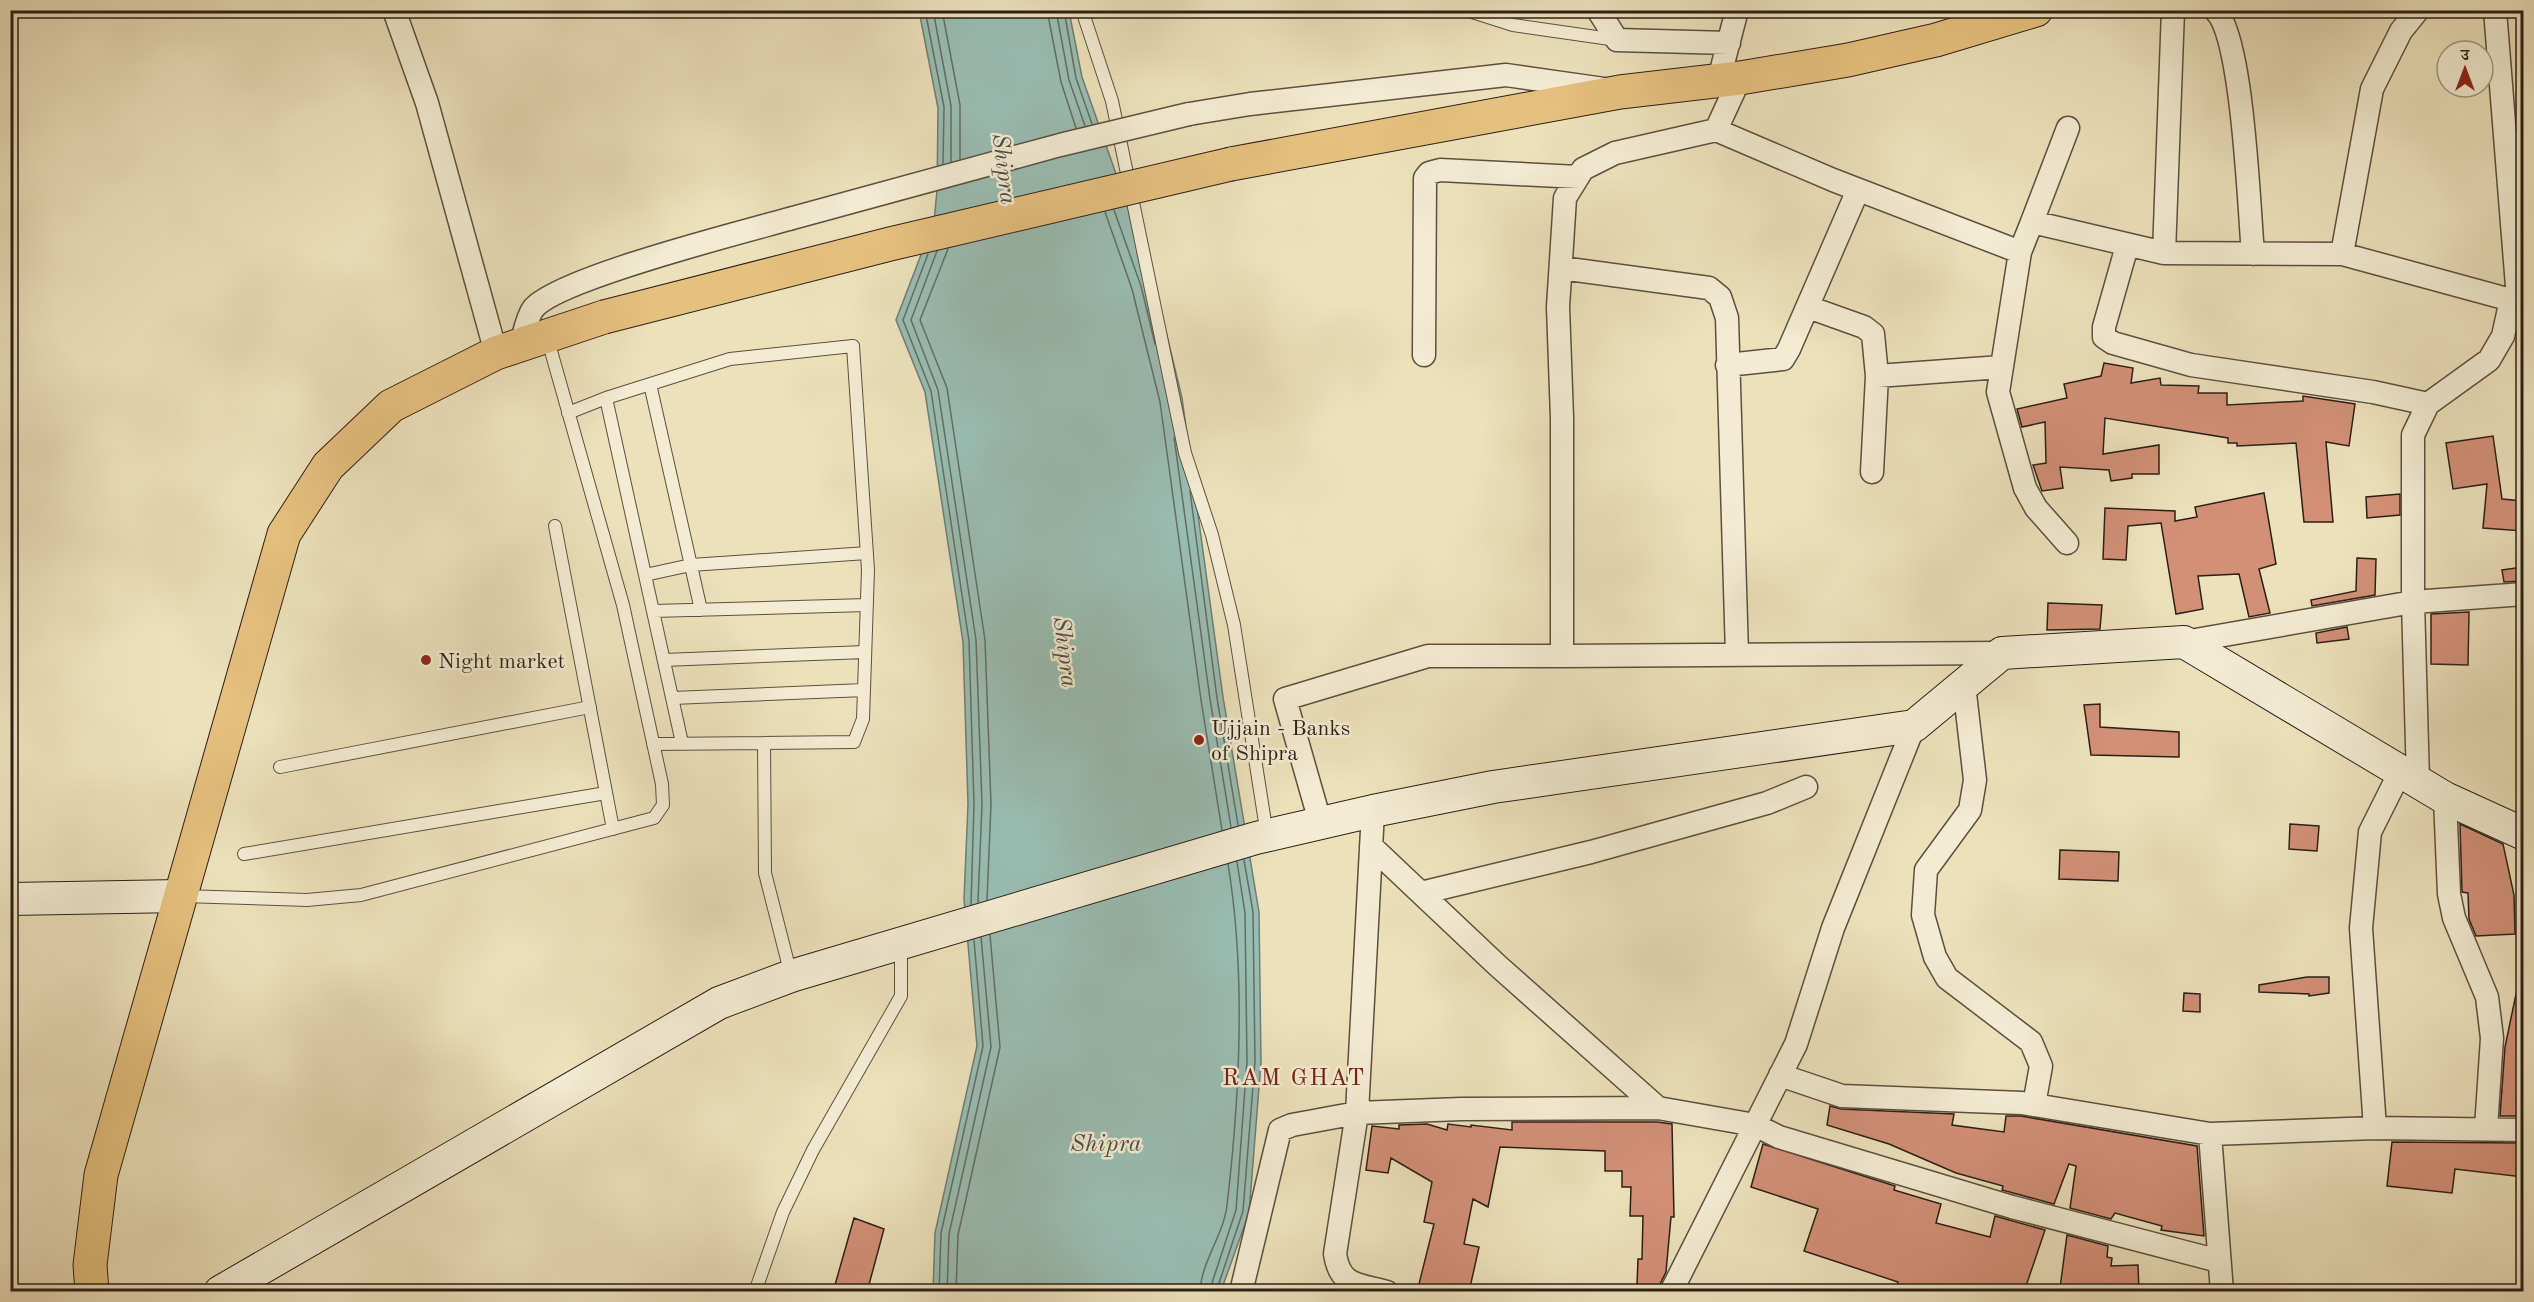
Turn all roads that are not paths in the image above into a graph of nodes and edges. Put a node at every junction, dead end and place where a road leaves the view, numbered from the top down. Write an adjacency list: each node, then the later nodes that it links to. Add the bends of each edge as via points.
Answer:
1 (394, 10): 28 (street)
2 (1082, 10): 71 (lane, via 1112,101 1185,453 1212,535 1234,625)
3 (1466, 10): 11 (lane, via 1513,25)
4 (1598, 10): 11 (street)
5 (1737, 10): 12 (street)
6 (2036, 10): 13 (main road, via 1936,40 1848,60)
7 (2173, 10): 22 (street)
8 (2215, 10): 23 (street, via 2228,29 2242,113)
9 (2418, 10): 24 (street, via 2401,31 2372,89)
10 (2494, 10): 26 (street)
11 (1617, 40): 12 (street)
12 (1729, 43): 13 (street)
13 (1730, 79): 14 (main road); 16 (street)
14 (1620, 92): 28 (main road, bridge, via 1231,164 890,243 604,317); 28 (street, bridge, via 1506,75 1189,114 1060,145 695,245 556,291 532,310)
15 (2068, 128): 19 (street)
16 (1716, 130): 17 (street, via 1615,153 1583,169); 18 (street)
17 (1578, 177): 25 (street, via 1565,198); 29 (street, via 1440,170 1425,178)
18 (1858, 190): 21 (street); 27 (street)
19 (2032, 222): 20 (street); 21 (street)
20 (2127, 246): 22 (street); 35 (street, via 2104,327 2104,337 2112,344 2191,365)
21 (2020, 252): 31 (street)
22 (2164, 253): 23 (street)
23 (2253, 254): 24 (street)
24 (2342, 254): 26 (street)
25 (1561, 268): 30 (street, via 1709,288 1720,297 1727,318); 52 (street, via 1558,307)
26 (2517, 299): 35 (street, via 2489,360)
27 (1808, 307): 30 (street, via 1783,359); 32 (street, via 1864,327 1873,334)
28 (521, 344): 36 (lane); 75 (main road, via 391,406 328,466 284,534)
29 (1424, 354)
30 (1727, 365): 51 (street)
31 (2001, 367): 32 (street); 39 (street, via 1998,392 2025,488 2036,508)
32 (1876, 376): 37 (street)
33 (650, 384): 34 (lane); 40 (lane, via 730,359 853,346); 41 (lane)
34 (606, 398): 36 (lane); 42 (lane)
35 (2428, 404): 44 (street, via 2413,435)
36 (568, 412): 61 (lane, via 623,605)
37 (1872, 472)
38 (555, 526): 57 (lane)
39 (2067, 543)
40 (867, 553): 41 (lane); 45 (lane)
41 (691, 565): 42 (lane); 46 (lane)
42 (645, 575): 47 (lane)
43 (2523, 594): 44 (street)
44 (2413, 602): 48 (street); 63 (street)
45 (867, 605): 46 (lane); 49 (lane)
46 (701, 610): 47 (lane)
47 (653, 611): 53 (lane)
48 (2184, 642): 50 (main road); 63 (main road)
49 (865, 652): 53 (lane); 55 (lane)
50 (2001, 653): 51 (street); 54 (main road)
51 (1737, 655): 52 (street)
52 (1562, 656): 68 (street, via 1428,656 1285,699)
53 (664, 660): 56 (lane)
54 (1964, 685): 58 (main road); 80 (street, via 1975,780 1970,810 1926,870 1923,915 1935,957 1947,978 2031,1042 2041,1066)
55 (864, 690): 56 (lane); 59 (lane, via 863,719 854,742)
56 (672, 698): 60 (lane)
57 (590, 707): 62 (lane); 65 (lane)
58 (1914, 726): 67 (main road, via 1493,787); 79 (street, via 1833,928 1796,1044)
59 (764, 742): 60 (lane); 78 (lane, via 765,873)
60 (682, 743): 61 (lane)
61 (653, 744): 69 (lane, via 663,805 654,818)
62 (279, 767)
63 (2409, 776): 66 (main road); 84 (street, via 2370,832 2361,928)
64 (1806, 787): 74 (street, via 1767,803 1624,843)
65 (606, 793): 69 (lane); 73 (lane)
66 (2445, 798): 70 (main road); 85 (street, via 2449,894 2454,918 2487,997 2492,1038)
67 (1373, 811): 68 (main road); 72 (street)
68 (1321, 825): 71 (main road)
69 (613, 829): 75 (lane, via 361,895 308,900)
70 (2523, 834)
71 (1262, 837): 77 (main road)
72 (1371, 846): 74 (street); 82 (street)
73 (244, 854)
74 (1421, 893): 81 (street)
75 (180, 896): 76 (main road); 89 (main road, via 101,1175 90,1265)
76 (10, 899)
77 (913, 941): 78 (main road); 91 (lane, via 901,996 813,1150 783,1212)
78 (791, 976): 90 (main road, via 720,1003)
79 (1780, 1075): 80 (street, via 1842,1096); 83 (street)
80 (2034, 1106): 87 (street)
81 (1658, 1108): 82 (street); 83 (street)
82 (1357, 1113): 92 (street, via 1280,1130); 93 (street, via 1335,1254 1337,1269 1346,1281)
83 (1755, 1125): 88 (street, via 1779,1137 2012,1207); 94 (street)
84 (2375, 1128): 85 (street); 87 (street)
85 (2486, 1128): 86 (street)
86 (2523, 1130)
87 (2210, 1134): 88 (street)
88 (2219, 1261): 95 (street)
89 (92, 1292)
90 (220, 1292)
91 (755, 1292)
92 (1241, 1292)
93 (1386, 1292)
94 (1671, 1292)
95 (2222, 1292)

